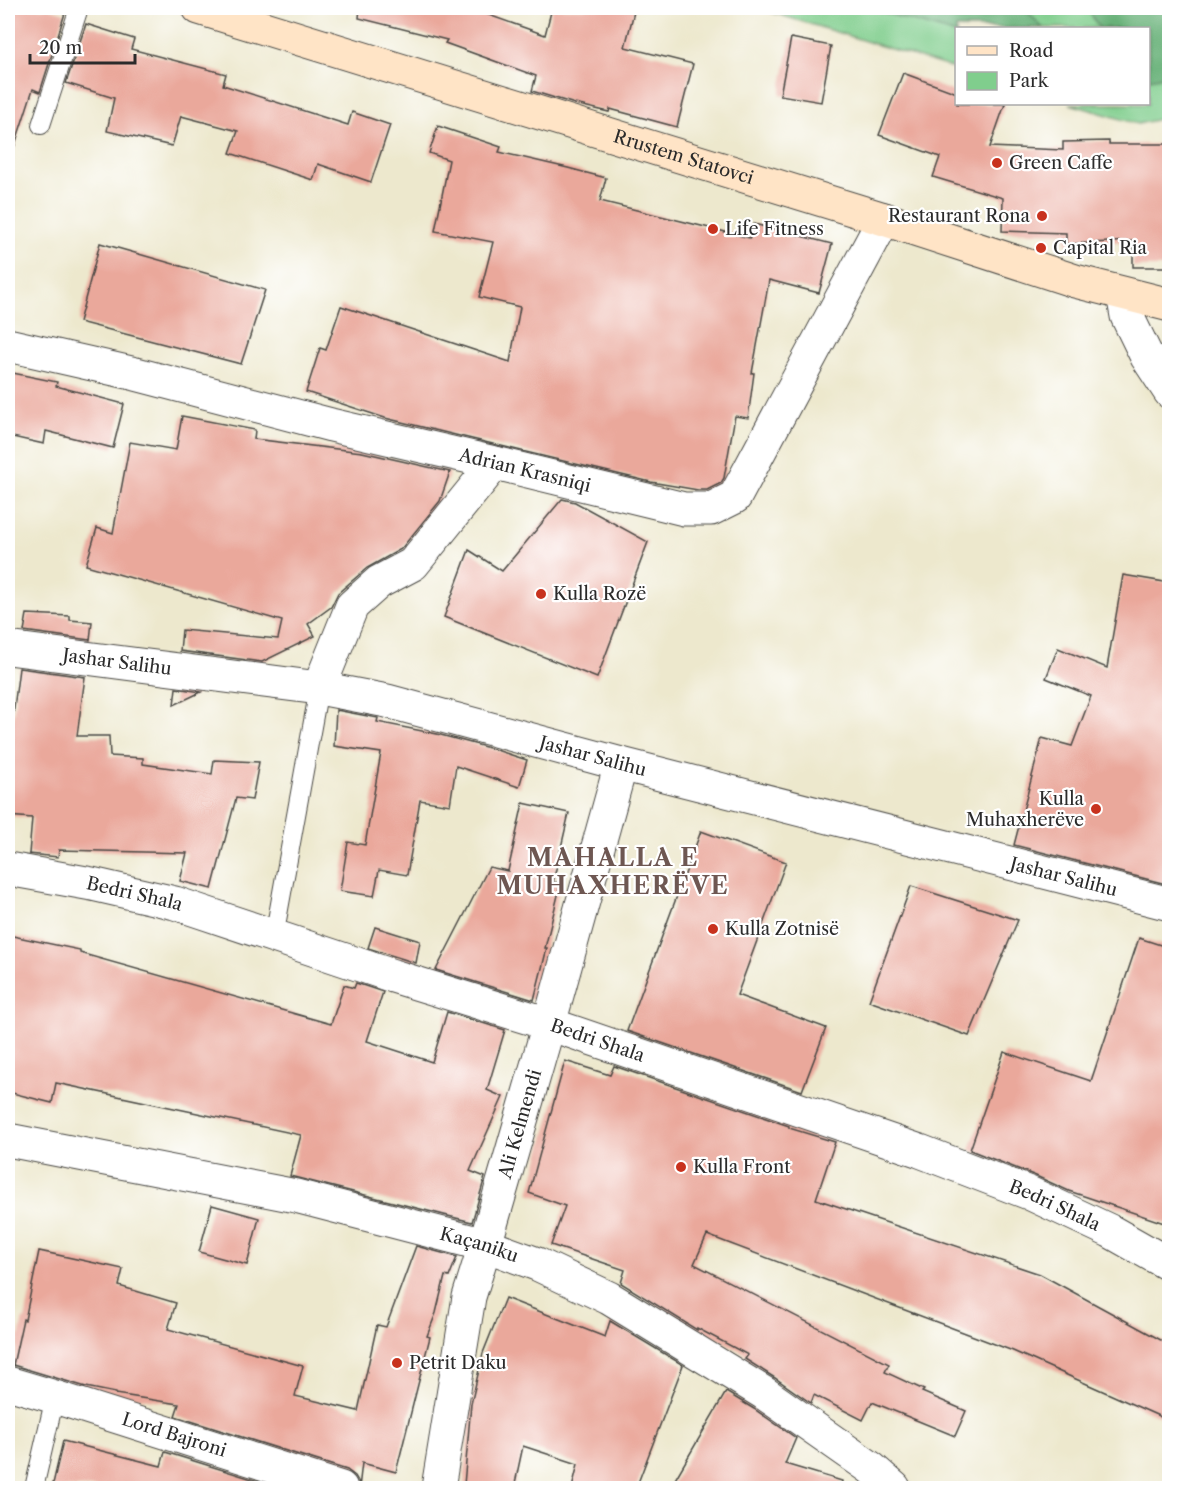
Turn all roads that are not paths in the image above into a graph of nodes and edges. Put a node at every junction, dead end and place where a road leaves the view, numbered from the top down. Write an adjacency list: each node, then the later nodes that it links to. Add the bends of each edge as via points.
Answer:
1 (79, 8): 3 (lane)
2 (199, 8): 4 (street, Rrustem Statovci)
3 (41, 125)
4 (884, 219): 5 (street, Rrustem Statovci); 9 (street, Adrian Krasniqi, via 735,497 711,508 684,509)
5 (1123, 294): 6 (street, Rrustem Statovci); 8 (street, via 1127,316)
6 (1170, 305)
7 (8, 345): 9 (street, Adrian Krasniqi)
8 (1170, 392)
9 (495, 463): 11 (street, via 413,564 379,582 352,606)
10 (8, 648): 11 (street, Jashar Salihu)
11 (319, 688): 12 (street, Jashar Salihu, via 387,701); 15 (lane)
12 (621, 764): 14 (street, Jashar Salihu); 16 (street, Ali Kelmendi)
13 (8, 869): 15 (street, Bedri Shala, via 175,903)
14 (1170, 904)
15 (274, 937): 16 (street, Bedri Shala)
16 (549, 1024): 18 (street, Ali Kelmendi); 19 (street, Bedri Shala, via 942,1159 1029,1193)
17 (8, 1140): 18 (street, Kaçaniku, via 296,1196)
18 (485, 1245): 24 (street, Ali Kelmendi, via 469,1297); 25 (street, Kaçaniku, via 609,1298 764,1393)
19 (1170, 1265)
20 (8, 1383): 21 (street, Lord Bajroni)
21 (55, 1397): 22 (lane); 23 (street, Lord Bajroni)
22 (34, 1488)
23 (341, 1488)
24 (438, 1488)
25 (894, 1488)

